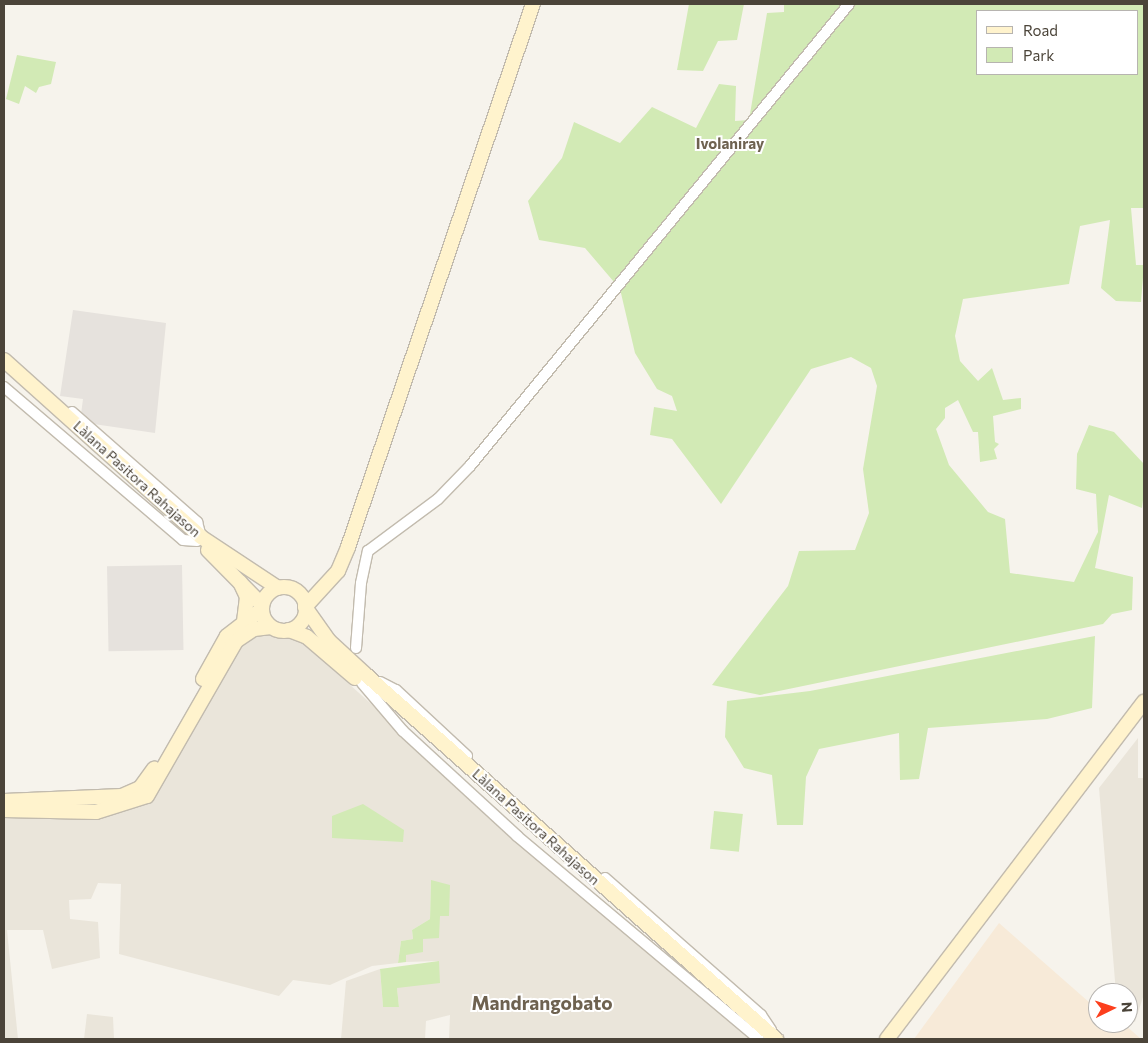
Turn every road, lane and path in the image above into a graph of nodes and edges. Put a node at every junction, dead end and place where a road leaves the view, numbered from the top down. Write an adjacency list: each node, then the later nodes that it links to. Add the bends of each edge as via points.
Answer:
1 (533, 4): 10 (main road, via 348,547 338,571)
2 (849, 4): 17 (street, via 470,466 438,499 368,551 360,583)
3 (4, 352): 7 (street, via 197,522)
4 (4, 360): 7 (main road, Làlana Pasitora Rahajason)
5 (4, 373): 7 (main road, Làlana Pasitora Rahajason)
6 (4, 387): 7 (street, via 183,540)
7 (199, 539): 8 (main road, Làlana Pasitora Rahajason); 9 (main road, Làlana Pasitora Rahajason)
8 (233, 572): 11 (main road, Làlana Pasitora Rahajason); 13 (main road, via 247,597)
9 (278, 588): 11 (main road); 12 (main road, via 299,593)
10 (319, 591): 12 (main road); 15 (main road)
11 (262, 607): 13 (main road); 14 (main road)
12 (305, 607): 15 (main road, Làlana Pasitora Rahajason); 16 (main road, via 302,620)
13 (244, 621): 21 (main road, via 224,640 140,788 99,800)
14 (271, 627): 16 (main road); 22 (main road, via 254,629 236,641 147,796 96,812)
15 (319, 628): 18 (main road, Làlana Pasitora Rahajason)
16 (289, 630): 18 (main road, Làlana Pasitora Rahajason, via 307,637)
17 (356, 648)
18 (363, 679): 23 (street, via 403,730 517,836); 24 (main road, Làlana Pasitora Rahajason); 25 (main road, Làlana Pasitora Rahajason)
19 (1144, 702): 26 (main road)
20 (1144, 716): 27 (main road)
21 (4, 801)
22 (4, 810)
23 (759, 1039)
24 (764, 1039)
25 (777, 1039)
26 (887, 1039)
27 (899, 1039)

